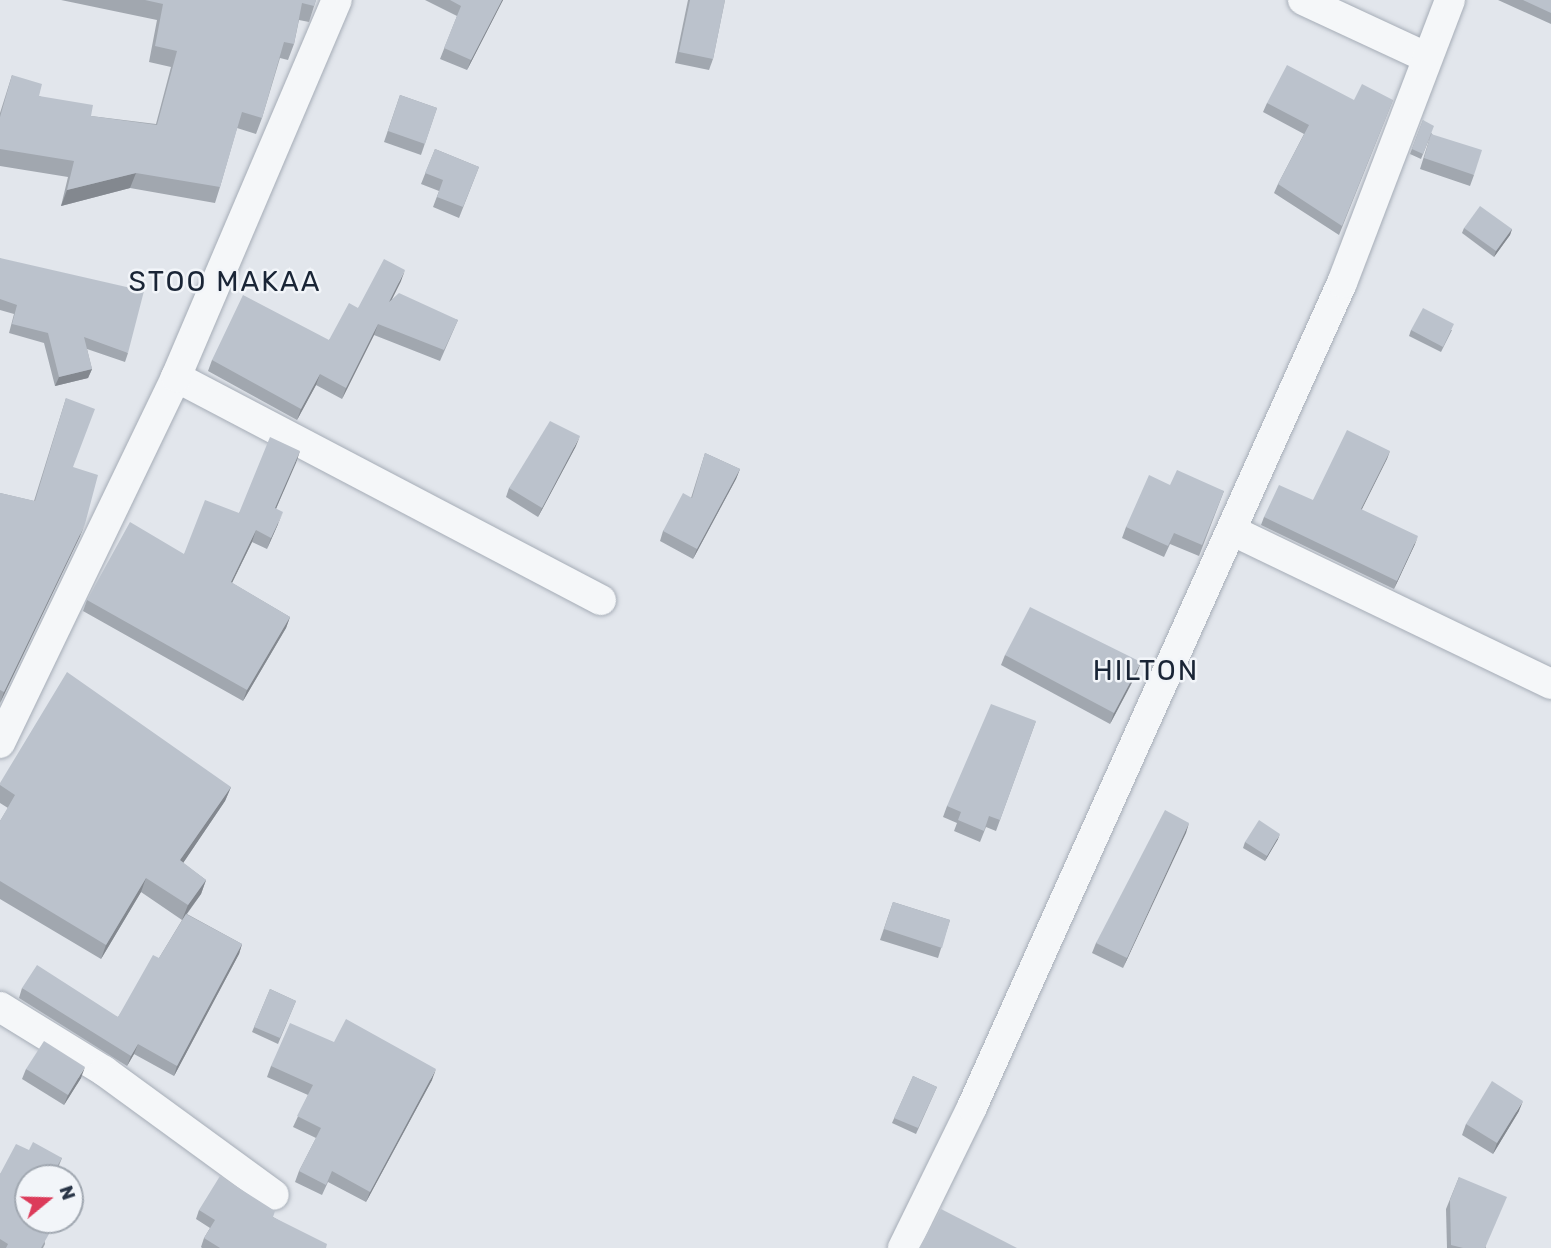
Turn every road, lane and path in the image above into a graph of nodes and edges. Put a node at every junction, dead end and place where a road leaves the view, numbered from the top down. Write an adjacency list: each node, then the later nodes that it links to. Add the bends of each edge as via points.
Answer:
1 (337, 0): 5 (street)
2 (1303, 0): 4 (street)
3 (1450, 0): 4 (street)
4 (1426, 57): 6 (street, via 1342,282)
5 (176, 377): 7 (street); 9 (street)
6 (1233, 531): 8 (street); 12 (street)
7 (601, 600)
8 (1551, 684)
9 (0, 743)
10 (0, 1007): 11 (street, via 104,1071)
11 (274, 1195)
12 (902, 1248)

